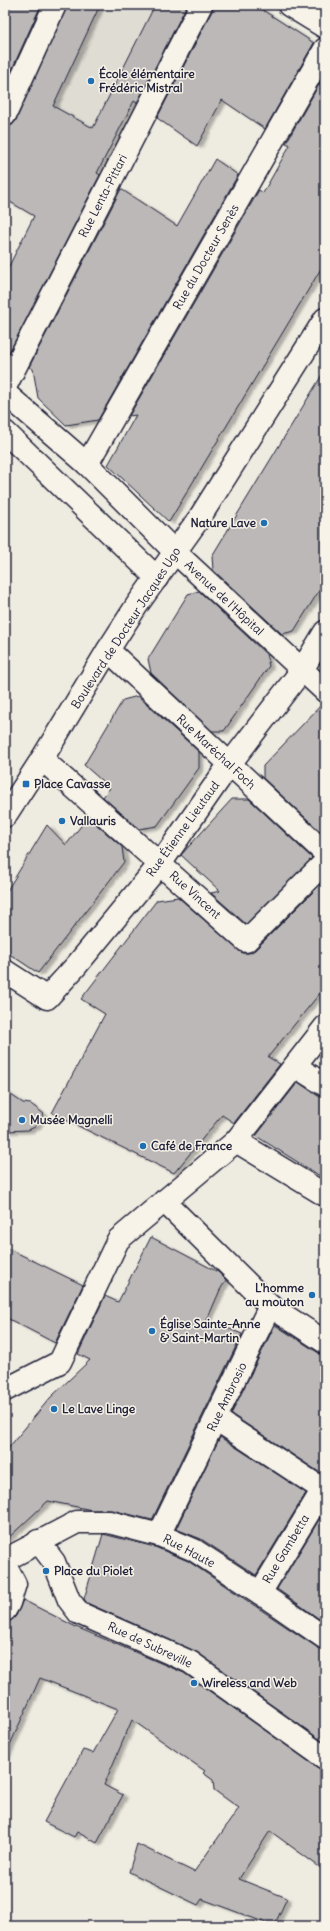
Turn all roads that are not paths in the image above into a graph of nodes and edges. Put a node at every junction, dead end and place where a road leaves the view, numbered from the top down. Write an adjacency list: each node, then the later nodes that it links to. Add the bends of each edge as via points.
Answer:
1 (55, 5): 6 (street)
2 (201, 5): 8 (street, Rue Lenta-Pittari)
3 (289, 5): 4 (street)
4 (325, 27)
5 (325, 49): 10 (street, Rue du Docteur Senès)
6 (5, 115)
7 (325, 319): 12 (street, Boulevard de Docteur Jacques Ugo, via 200,517)
8 (8, 399): 10 (street, Avenue de l'Hôpital)
9 (5, 432): 11 (street)
10 (80, 458): 11 (street); 12 (street, Avenue de l'Hôpital)
11 (50, 477): 13 (street)
12 (175, 552): 13 (street, Boulevard de Docteur Jacques Ugo); 16 (street, Avenue de l'Hôpital)
13 (157, 578): 15 (street, Boulevard de Docteur Jacques Ugo)
14 (325, 632): 16 (street, Rue Étienne Lieutaud)
15 (108, 650): 18 (street, Boulevard de Docteur Jacques Ugo); 19 (street, Rue Maréchal Foch)
16 (302, 670): 17 (street, Avenue de l'Hôpital); 19 (street, Rue Étienne Lieutaud)
17 (325, 691)
18 (42, 759): 20 (street, Boulevard de Docteur Jacques Ugo); 23 (street, Rue Vincent)
19 (229, 765): 21 (street, Rue Maréchal Foch); 23 (street, Rue Étienne Lieutaud)
20 (5, 816)
21 (325, 854)
22 (325, 862): 23 (street, Rue Vincent, via 246,940)
23 (160, 864): 24 (street, Rue Étienne Lieutaud, via 47,998)
24 (5, 971)
25 (325, 1028): 26 (street)
26 (295, 1066): 27 (street); 28 (street)
27 (325, 1085)
28 (236, 1141): 29 (street); 30 (street)
29 (325, 1195)
30 (164, 1201): 31 (street); 33 (street, via 118,1240 60,1362)
31 (270, 1306): 32 (street); 34 (street, Rue Ambrosio)
32 (325, 1342)
33 (5, 1390)
34 (216, 1419): 35 (street); 36 (street, Rue Ambrosio)
35 (324, 1489): 40 (street, Rue Gambetta)
36 (159, 1535): 37 (street, Rue Haute, via 109,1522 77,1522); 40 (street, Rue Haute, via 194,1550)
37 (38, 1542): 38 (street, Rue Haute); 43 (street, Rue de Subreville, via 54,1562 69,1600 79,1613 190,1662)
38 (5, 1560)
39 (5, 1565): 41 (street, via 15,1584)
40 (260, 1593): 42 (street, Rue Haute)
41 (5, 1610)
42 (325, 1638)
43 (325, 1758)

